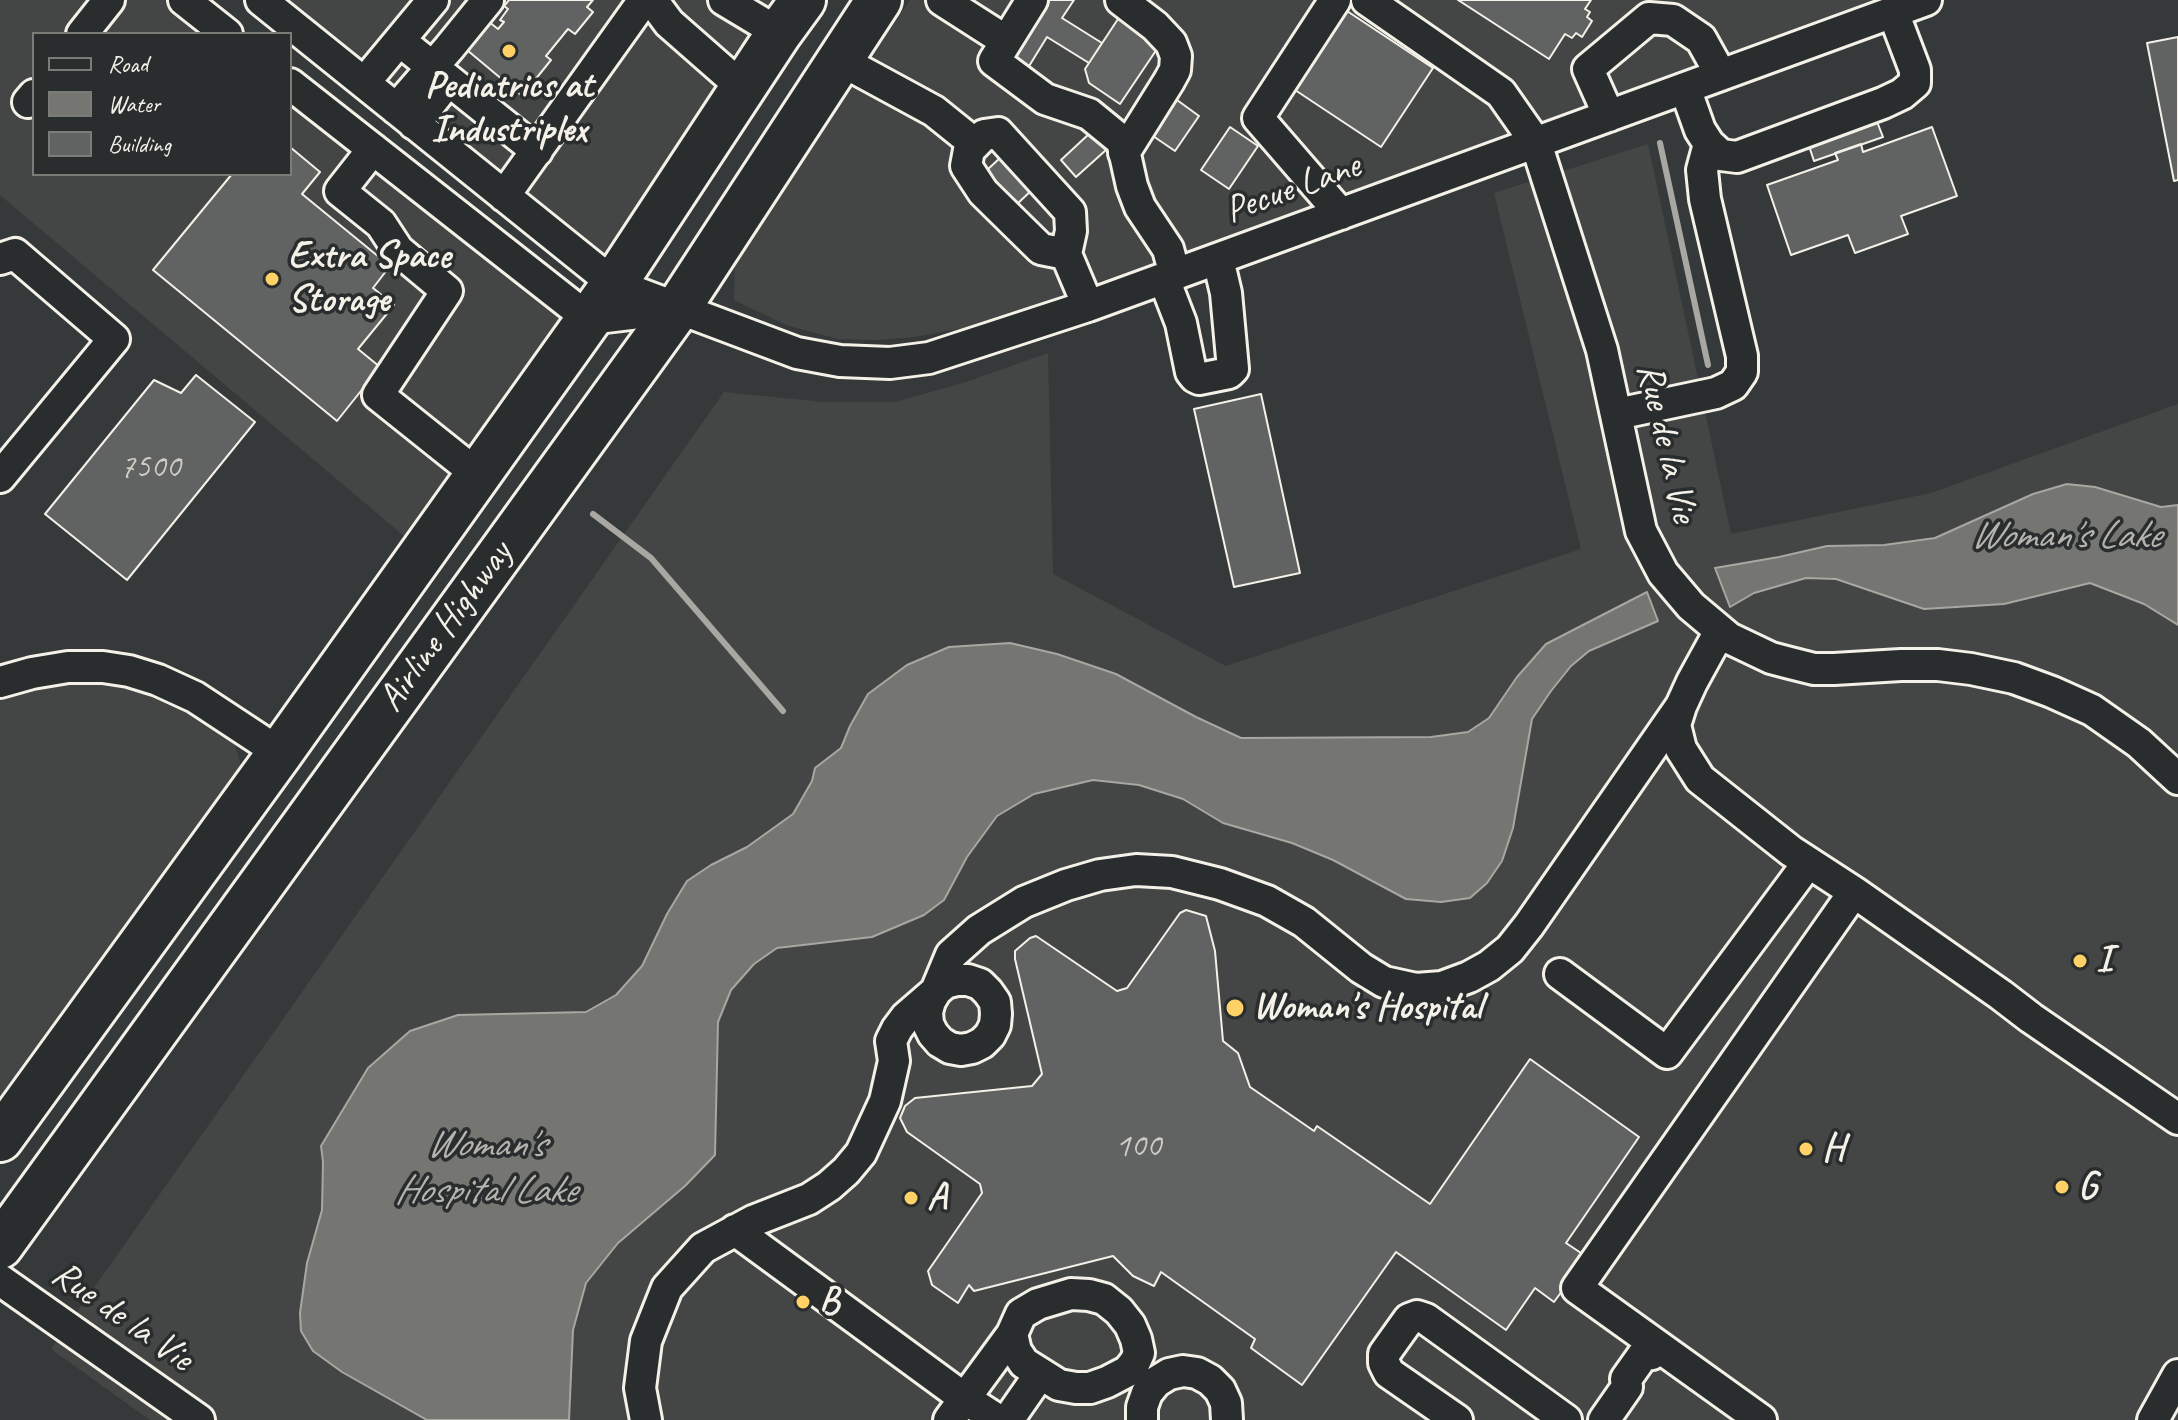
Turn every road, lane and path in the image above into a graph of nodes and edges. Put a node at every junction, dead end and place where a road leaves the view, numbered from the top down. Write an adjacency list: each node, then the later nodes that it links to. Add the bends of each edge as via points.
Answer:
1 (109, 0): 19 (street)
2 (184, 0): 20 (street)
3 (433, 0): 21 (street)
4 (488, 0): 24 (street)
5 (644, 0): 36 (street)
6 (652, 0): 28 (street, via 669,23)
7 (724, 0): 18 (street)
8 (879, 0): 23 (highway, Airline Highway)
9 (942, 0): 22 (street)
10 (1032, 0): 22 (street)
11 (1121, 0): 37 (street, via 1155,26 1176,56 1175,70)
12 (1335, 0): 39 (street, via 1258,118)
13 (1367, 0): 32 (street, Rue de la Vie, via 1501,93)
14 (1926, 0): 16 (street, Pecue Lane)
15 (281, 6): 26 (street)
16 (1893, 12): 17 (street, Pecue Lane); 34 (street, via 1915,70 1915,83 1902,94 1737,157 1721,155)
17 (1850, 13): 25 (street, Pecue Lane)
18 (791, 17): 28 (highway, Airline Highway)
19 (84, 32)
20 (224, 32)
21 (400, 41): 24 (street); 26 (street)
22 (1006, 41): 37 (street, via 994,61 1045,99 1089,114 1122,141)
23 (840, 60): 33 (street, via 934,111); 46 (highway, Airline Highway)
24 (440, 74): 30 (street); 36 (street)
25 (1721, 75): 29 (street, Pecue Lane); 31 (street, via 1701,39 1673,20 1649,18 1588,69)
26 (364, 83): 30 (street)
27 (292, 86): 35 (street)
28 (743, 88): 44 (highway, Airline Highway)
29 (1685, 88): 31 (street, Pecue Lane); 34 (street)
30 (405, 116): 38 (street)
31 (1609, 116): 32 (street, Pecue Lane)
32 (1536, 143): 39 (street, Pecue Lane); 47 (street, Rue de la Vie, via 1586,296)
33 (975, 144): 40 (street, via 966,166 983,192 1041,249); 40 (street, via 984,135 998,133 1070,212)
34 (1709, 144): 47 (street, via 1702,170 1705,199 1742,372 1733,385 1716,393)
35 (373, 149): 44 (street); 48 (street, via 340,191 447,291 378,395)
36 (537, 151): 38 (street)
37 (1124, 153): 43 (street, via 1140,207 1168,249)
38 (504, 196): 44 (street)
39 (1341, 214): 42 (street, Pecue Lane)
40 (1066, 254): 45 (street)
41 (0, 259): 49 (street, via 15,254 114,339)
42 (1218, 259): 43 (street, Pecue Lane); 43 (street, via 1226,293 1233,369 1229,373 1199,379 1191,372)
43 (1169, 277): 45 (street, Pecue Lane)
44 (601, 301): 46 (street, Pecue Lane); 46 (street); 48 (highway, Airline Highway)
45 (1088, 306): 46 (street, Pecue Lane, via 929,358 890,363 797,353)
46 (678, 308): 64 (highway, Airline Highway)
47 (1617, 414): 50 (street, Rue de la Vie, via 1641,531 1678,593)
48 (478, 475): 53 (highway, Airline Highway)
49 (0, 477)
50 (1720, 631): 52 (street); 54 (street, Rue de la Vie, via 1771,658 1814,669 1938,665 2014,678 2092,710)
51 (0, 682): 53 (street, via 68,667 129,671 195,697)
52 (1681, 706): 55 (street, via 1675,725 1681,749 1700,779); 58 (street, via 1529,925 1510,949 1469,977 1416,989 1384,982 1267,901 1172,872 1136,870 1100,875 1024,902 951,955)
53 (280, 753): 62 (highway, Airline Highway)
54 (2178, 779)
55 (1808, 863): 56 (street); 57 (street, via 1667,1053)
56 (1854, 892): 61 (street); 67 (street, via 1577,1288)
57 (1560, 974)
58 (936, 991): 59 (street, via 927,1012); 59 (street, via 957,980 980,984 995,1002 996,1014 990,1035 972,1048 950,1048); 60 (street, via 897,1029 891,1041)
59 (940, 1042): 60 (street)
60 (894, 1061): 63 (street, via 885,1101 861,1153 846,1171 809,1199)
61 (2178, 1119)
62 (0, 1139)
63 (735, 1230): 70 (street); 73 (street, via 703,1248 667,1288 646,1341 640,1388)
64 (0, 1246)
65 (0, 1280): 72 (street, Rue de la Vie)
66 (1012, 1334): 68 (street, via 1024,1363); 68 (street, via 1021,1314 1071,1294 1104,1299 1130,1325 1139,1353 1128,1371 1099,1385 1076,1388); 70 (street)
67 (1655, 1350): 71 (street); 80 (street, via 1653,1365 1638,1385 1627,1387)
68 (1040, 1374): 75 (street)
69 (2178, 1375): 81 (street)
70 (956, 1409): 74 (street)
71 (1753, 1418)
72 (199, 1420)
73 (646, 1420)
74 (998, 1420)
75 (1008, 1420)
76 (1142, 1420): 77 (street, via 1147,1393 1156,1382 1183,1371 1197,1373 1220,1390)
77 (1227, 1420)
78 (1457, 1420): 79 (street, via 1389,1373 1384,1363 1384,1354 1409,1319 1426,1319)
79 (1566, 1420)
80 (1604, 1420)
81 (2153, 1420)

